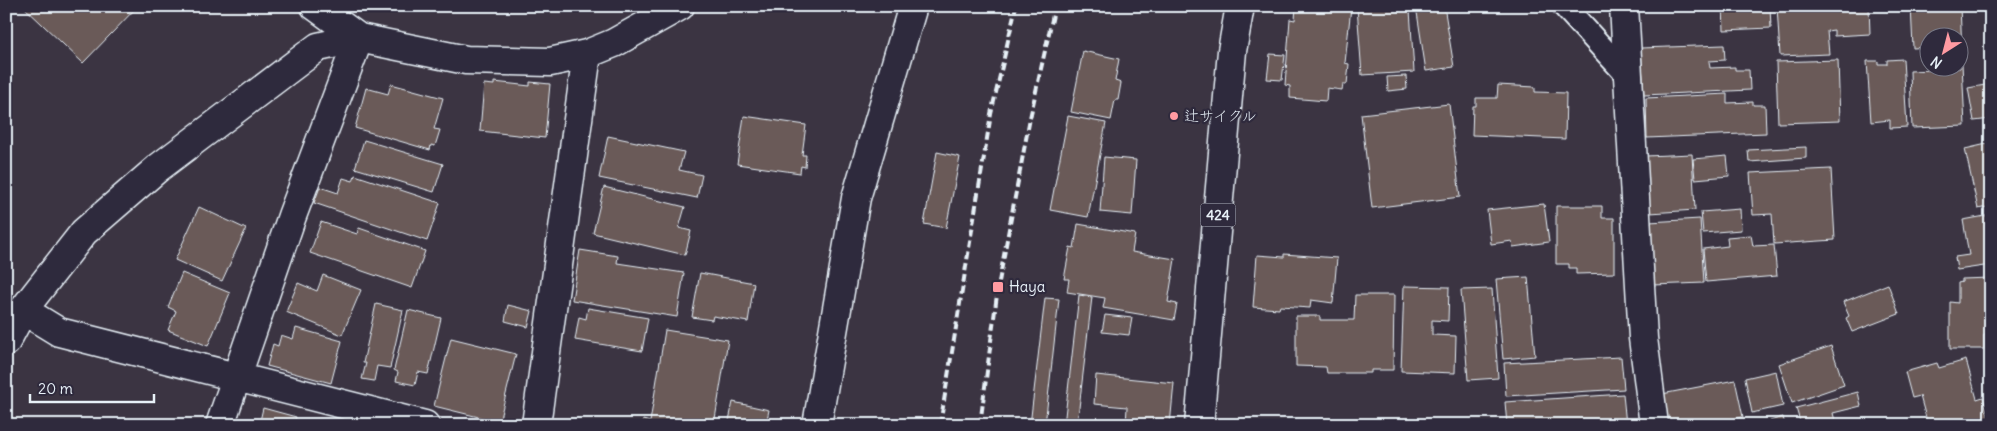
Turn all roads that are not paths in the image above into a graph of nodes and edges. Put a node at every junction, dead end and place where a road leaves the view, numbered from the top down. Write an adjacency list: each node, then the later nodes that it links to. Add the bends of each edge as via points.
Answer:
1 (315, 6): 7 (main road)
2 (680, 6): 8 (main road, via 614,43)
3 (913, 6): 16 (main road, via 856,198)
4 (1240, 6): 17 (main road, 424, via 1232,51)
5 (1564, 6): 9 (lane)
6 (1624, 6): 9 (main road)
7 (360, 38): 8 (main road, via 466,60 550,62); 10 (main road, via 318,47 158,168 84,232); 12 (main road)
8 (586, 54): 15 (main road)
9 (1627, 75): 18 (main road, via 1643,338)
10 (23, 310): 11 (main road); 12 (main road, via 59,332)
11 (6, 342)
12 (235, 378): 13 (main road); 14 (main road)
13 (220, 425)
14 (425, 425)
15 (536, 425)
16 (817, 425)
17 (1199, 425)
18 (1654, 425)

